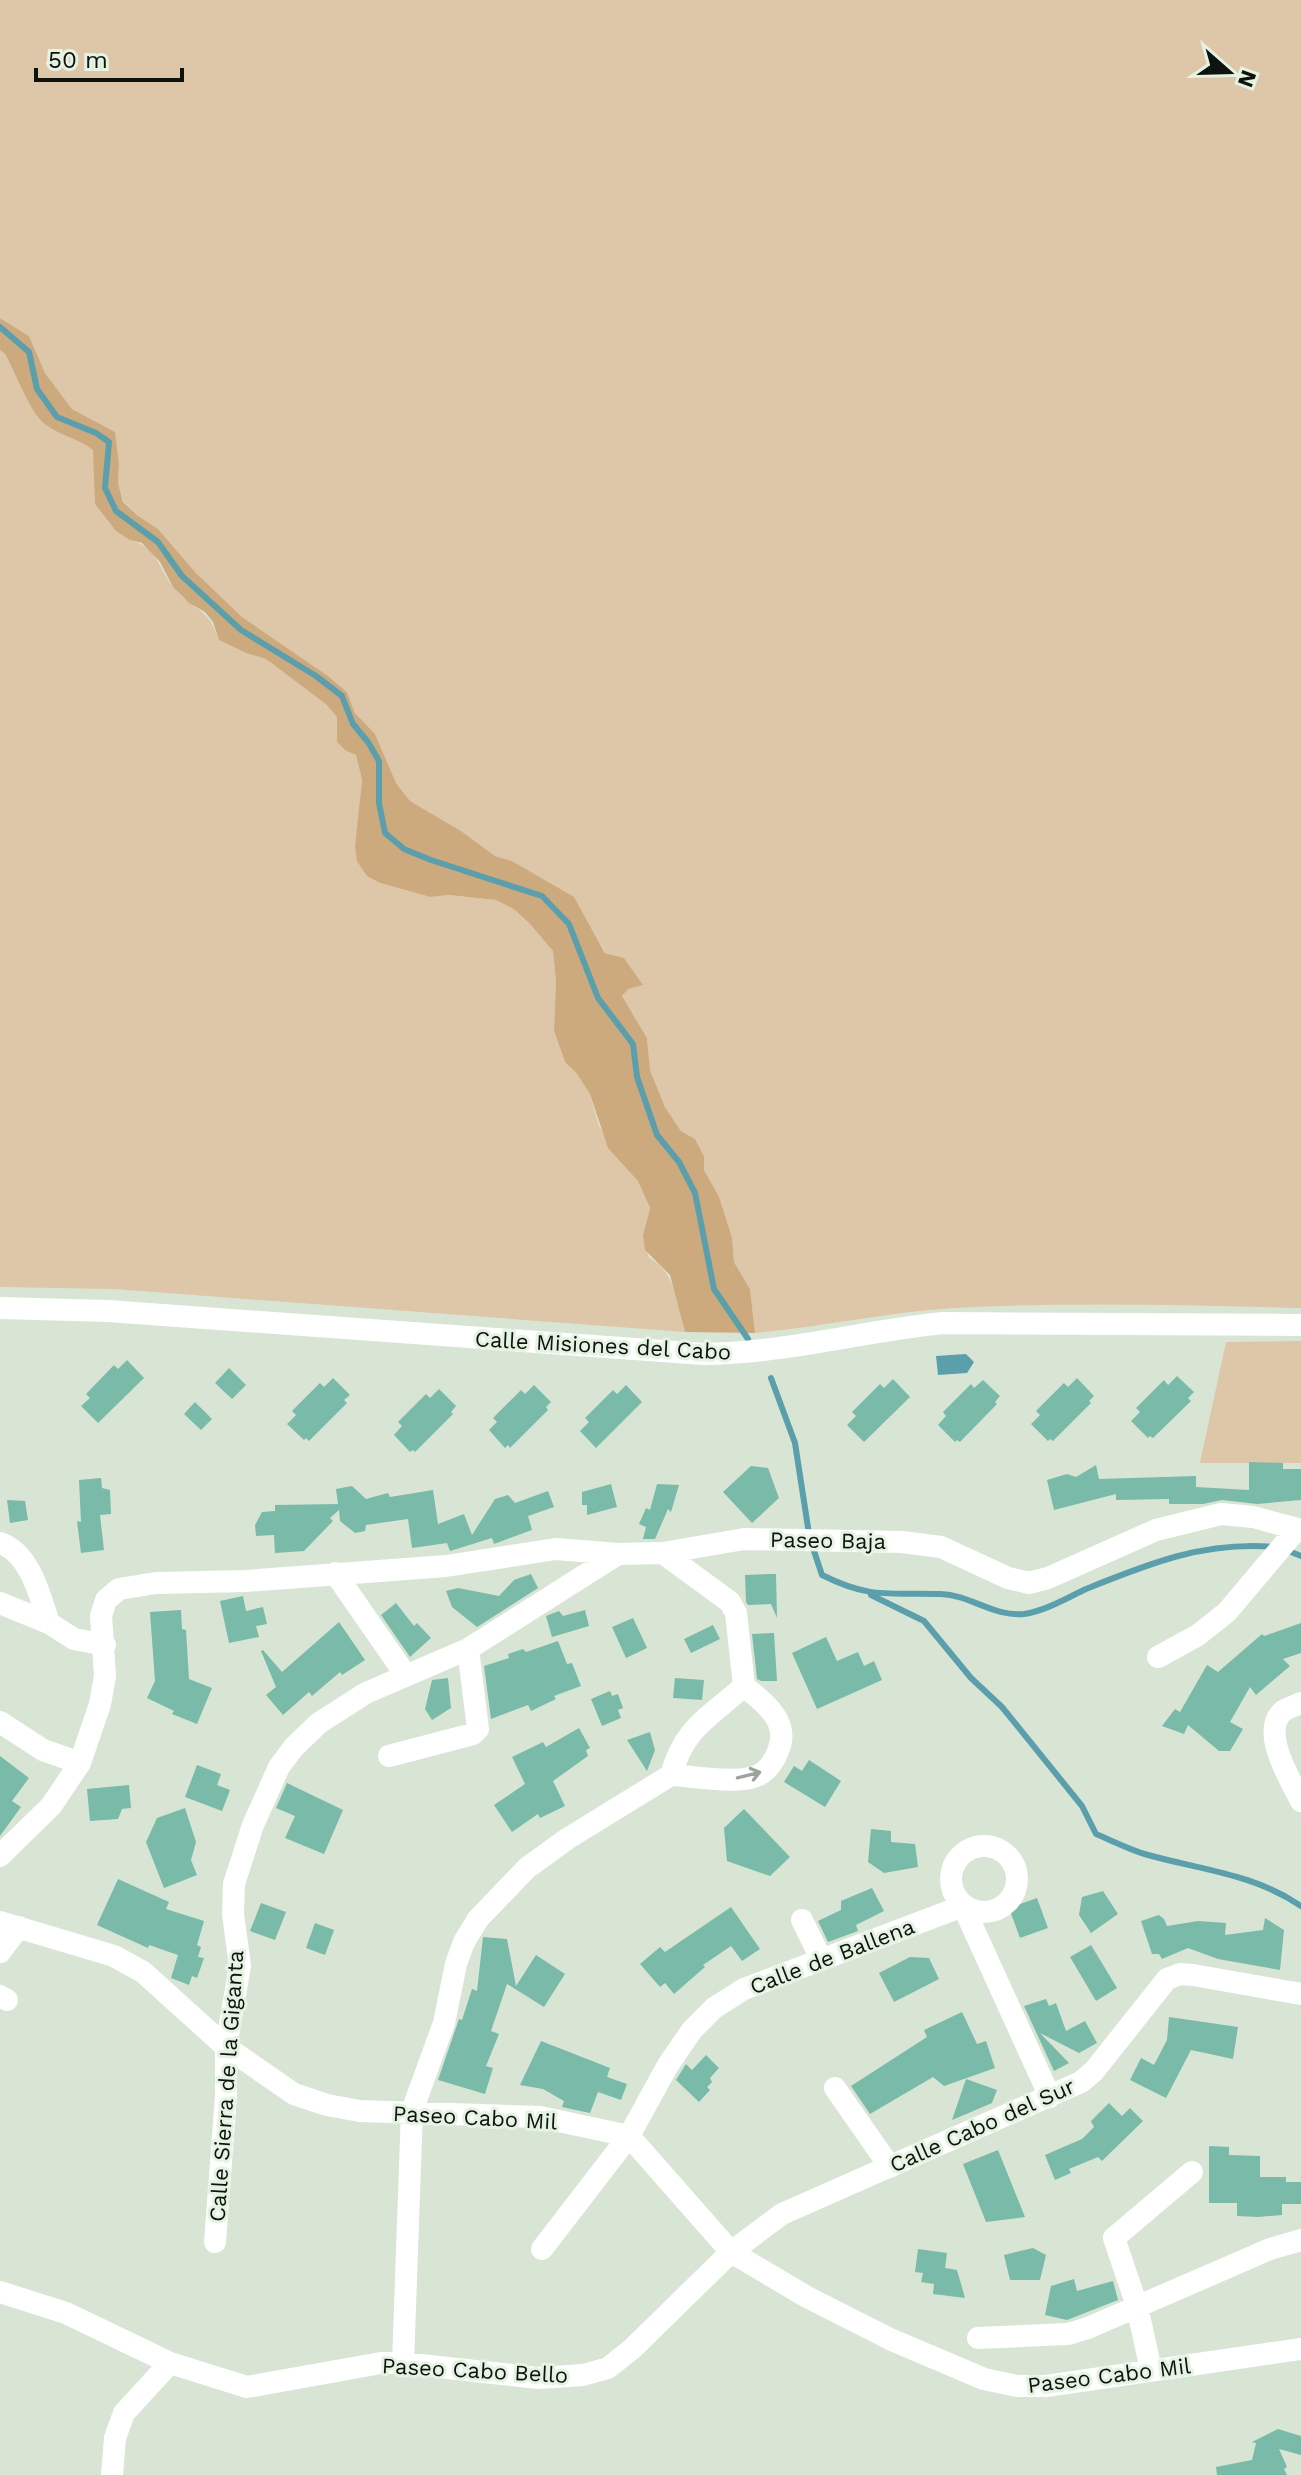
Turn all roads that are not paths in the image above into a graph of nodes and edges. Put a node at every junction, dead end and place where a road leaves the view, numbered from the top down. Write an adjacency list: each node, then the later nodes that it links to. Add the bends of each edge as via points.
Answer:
1 (0, 1308): 2 (street, Calle Misiones del Cabo, via 108,1311 704,1354 754,1353 943,1323)
2 (1301, 1325)
3 (1299, 1530): 5 (street, Paseo Baja, via 1221,1514 1156,1530 1029,1583 941,1547 902,1542 744,1539); 12 (street, via 1227,1612)
4 (0, 1543): 9 (street, via 26,1566)
5 (663, 1553): 6 (street, Paseo Baja); 14 (street, via 730,1602 736,1613)
6 (618, 1554): 7 (street, Paseo Baja, via 556,1549 446,1566); 11 (street, Calle Sierra de la Giganta)
7 (335, 1573): 10 (street, Paseo Baja, via 119,1589 106,1600 101,1616); 13 (street)
8 (0, 1603): 9 (street)
9 (49, 1623): 10 (street, via 74,1639)
10 (105, 1645): 18 (street, via 100,1704)
11 (468, 1649): 13 (street, Calle Sierra de la Giganta); 17 (street, via 478,1729)
12 (1158, 1657)
13 (405, 1674): 27 (street, Calle Sierra de la Giganta, via 319,1723 279,1767 234,1884 240,1966)
14 (744, 1686): 19 (street, via 692,1730); 19 (street, one-way to 14, via 737,1779 758,1775 774,1761 782,1730 775,1714)
15 (1301, 1703): 20 (street, via 1284,1711 1275,1723 1274,1737)
16 (0, 1722): 18 (street, via 43,1750)
17 (389, 1756)
18 (80, 1763): 21 (street, via 51,1806)
19 (671, 1775): 30 (street, via 527,1868 478,1919 456,1964 444,2023)
20 (1301, 1801)
21 (0, 1856)
22 (802, 1920): 25 (street)
23 (10, 1924): 24 (street); 27 (street, Paseo Cabo Mil, via 114,1956 143,1972)
24 (0, 1952)
25 (821, 1959): 29 (street, Calle de Ballena, via 963,1906); 31 (street, Calle de Ballena, via 744,1989 714,2008 668,2065)
26 (1301, 1994): 29 (street, Calle Cabo del Sur, via 1193,1975 1167,1979 1094,2071)
27 (226, 2047): 30 (street, Paseo Cabo Mil, via 294,2094 360,2111); 35 (street, Calle Sierra de la Giganta)
28 (835, 2088): 32 (street)
29 (1050, 2097): 32 (street, Calle Cabo del Sur)
30 (412, 2111): 31 (street, Paseo Cabo Mil, via 540,2117); 43 (street)
31 (629, 2136): 36 (street, Calle de Ballena); 37 (street, Paseo Cabo Mil)
32 (890, 2167): 37 (street, Calle Cabo del Sur, via 782,2214)
33 (1192, 2172): 39 (street, via 1114,2238)
34 (1301, 2240): 39 (street)
35 (215, 2242)
36 (542, 2249)
37 (731, 2252): 43 (street, Paseo Cabo Bello, via 608,2368 538,2378); 44 (street, Paseo Cabo Mil, via 892,2340 984,2379 1046,2386)
38 (0, 2292): 42 (street, Paseo Cabo Bello, via 66,2313)
39 (1137, 2306): 40 (street, via 1068,2334); 44 (street)
40 (978, 2338)
41 (1301, 2349): 44 (street, Paseo Cabo Mil)
42 (170, 2363): 43 (street, Paseo Cabo Bello, via 247,2387); 45 (street, via 124,2413 115,2438)
43 (403, 2363)
44 (1151, 2370)
45 (112, 2475)

